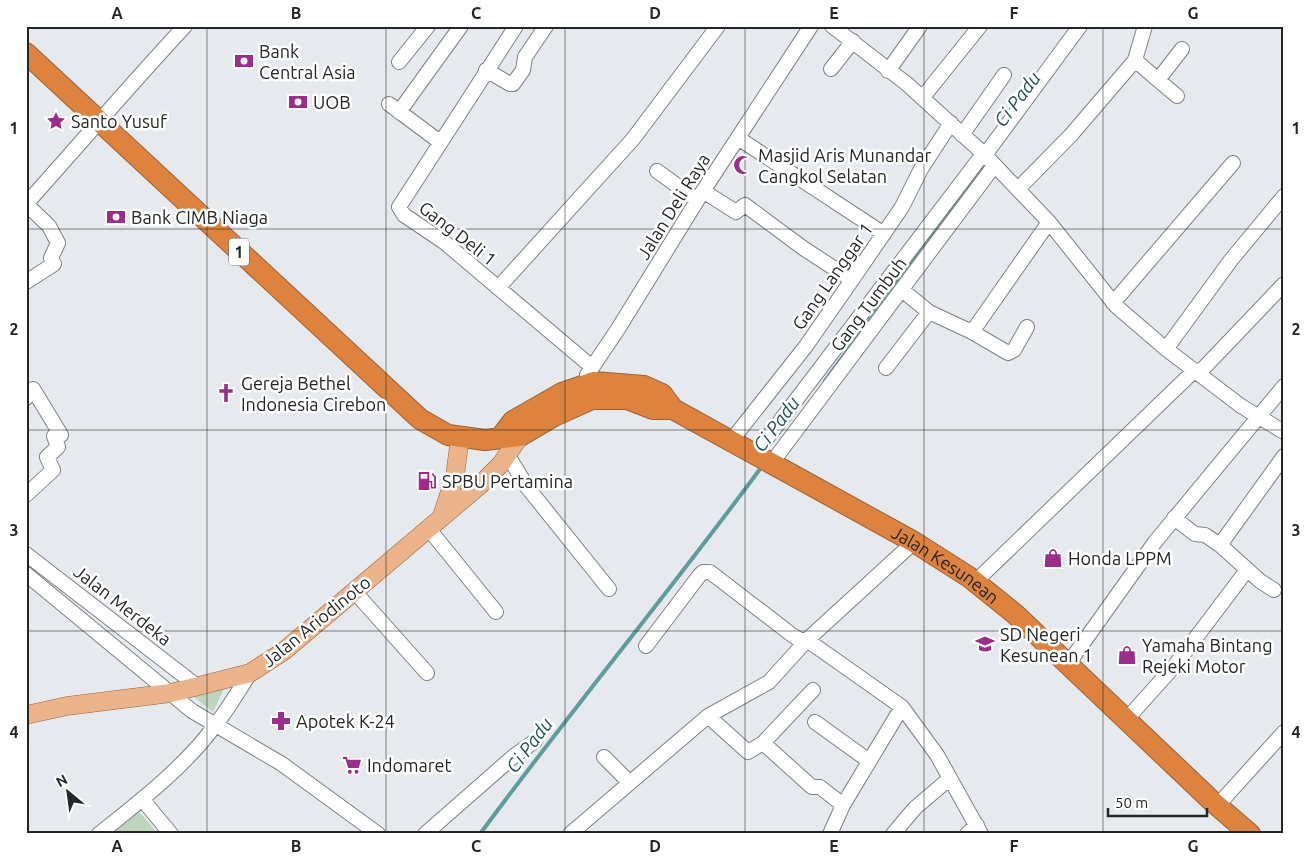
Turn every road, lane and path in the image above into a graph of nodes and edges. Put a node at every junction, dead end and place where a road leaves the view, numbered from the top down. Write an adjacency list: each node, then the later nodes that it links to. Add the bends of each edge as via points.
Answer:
1 (185, 26): 25 (street, via 114,102)
2 (428, 26): 17 (street)
3 (461, 26): 29 (street, via 394,108)
4 (516, 26): 19 (street, Gang Deli 1)
5 (546, 26): 19 (street, via 525,57 522,70 513,84)
6 (718, 26): 42 (street, via 633,139)
7 (811, 26): 28 (street, Jalan Deli Raya)
8 (832, 26): 13 (street)
9 (920, 26): 20 (street)
10 (980, 26): 24 (street)
11 (1080, 26): 30 (street)
12 (1145, 26): 16 (street)
13 (853, 41): 18 (street); 20 (street)
14 (1182, 49): 22 (street)
15 (26, 53): 25 (highway, 1)
16 (1136, 60): 22 (street); 33 (street, via 1071,135)
17 (399, 62)
18 (831, 68)
19 (486, 70): 29 (street, Gang Deli 1)
20 (888, 71): 24 (street)
21 (1004, 75): 27 (street)
22 (1158, 80): 23 (street)
23 (1177, 96)
24 (923, 97): 26 (street)
25 (99, 123): 36 (street); 59 (highway, 1, via 420,420 448,435)
26 (951, 123): 27 (street); 38 (street, Gang Langgar 1)
27 (962, 135): 30 (street)
28 (738, 138): 34 (street, Jalan Deli Raya); 38 (street)
29 (440, 142): 42 (street, Gang Deli 1, via 399,207 404,215 444,242)
30 (989, 160): 33 (street); 43 (street, Gang Tumbuh); 63 (street)
31 (1233, 163): 44 (street)
32 (657, 171): 34 (street)
33 (1018, 189): 37 (street)
34 (700, 195): 39 (street, via 736,212 744,205); 49 (street, Jalan Deli Raya)
35 (1284, 196): 48 (street, via 1231,260)
36 (26, 204): 40 (street, via 49,226 58,243 51,258 54,264)
37 (1049, 222): 44 (street); 47 (street)
38 (884, 234): 39 (street, Gang Langgar 1)
39 (852, 280): 60 (street, Gang Langgar 1, via 806,346)
40 (26, 282)
41 (1284, 284): 51 (street)
42 (498, 288): 49 (street, Gang Deli 1)
43 (902, 290): 45 (street); 63 (street, Gang Tumbuh)
44 (1113, 303): 48 (street)
45 (929, 312): 47 (street); 50 (street)
46 (1027, 327): 47 (street, via 1014,350 1008,353)
47 (972, 332)
48 (1166, 349): 51 (street)
49 (592, 367): 52 (street, Jalan Deli Raya)
50 (886, 368)
51 (1197, 371): 57 (street); 73 (street)
52 (580, 386): 55 (street, Jalan Deli Raya); 56 (highway, 1, via 594,382 644,386 662,394); 61 (highway, 1, via 513,421)
53 (1284, 386): 57 (street)
54 (26, 398): 64 (street, via 33,389 61,434 54,436 58,447 47,457 52,470)
55 (572, 408): 56 (highway, 1, via 592,399 628,399 653,409); 61 (highway, 1)
56 (673, 409): 60 (highway, 1)
57 (1257, 416): 58 (street); 66 (street)
58 (1284, 432)
59 (460, 437): 61 (highway, 1); 65 (main road, via 455,476)
60 (726, 438): 63 (highway, Jalan Kesunean / 1)
61 (503, 446): 65 (main road, Jalan Ariodinoto, via 480,485); 74 (street, via 527,487)
62 (1284, 456): 69 (street)
63 (763, 459): 68 (highway, Jalan Kesunean / 1)
64 (26, 495)
65 (442, 516): 67 (main road, Jalan Ariodinoto)
66 (1174, 518): 69 (street, via 1195,534 1205,535); 80 (street)
67 (428, 528): 76 (main road, Jalan Ariodinoto); 77 (street)
68 (914, 542): 73 (highway, Jalan Kesunean / 1); 78 (street)
69 (1220, 545): 71 (street)
70 (26, 554): 83 (street, Jalan Merdeka)
71 (1246, 570): 75 (street); 89 (street, via 1176,664)
72 (26, 574): 85 (street, Jalan Merdeka)
73 (976, 581): 80 (highway, Jalan Kesunean / 1)
74 (609, 589)
75 (1274, 590)
76 (354, 591): 81 (main road, Jalan Ariodinoto, via 284,651); 82 (street)
77 (496, 612)
78 (807, 640): 79 (street, via 792,635 706,571); 86 (street); 88 (street, via 769,682)
79 (646, 646)
80 (1068, 664): 89 (highway, Jalan Kesunean / 1)
81 (250, 673): 83 (main road, Jalan Ariodinoto); 91 (street)
82 (427, 673)
83 (197, 686): 85 (main road, Jalan Ariodinoto)
84 (814, 690): 94 (street)
85 (171, 693): 87 (main road, Jalan Ariodinoto, via 67,706); 91 (street, Jalan Merdeka)
86 (902, 707): 96 (street); 97 (street, via 927,738)
87 (26, 715)
88 (708, 716): 94 (street, via 748,752); 98 (street)
89 (1126, 720): 101 (highway, Jalan Kesunean / 1)
90 (815, 722): 96 (street)
91 (216, 725): 99 (street); 105 (street, Jalan Merdeka, via 282,764)
92 (1284, 732): 101 (street)
93 (535, 741): 106 (street)
94 (763, 743): 100 (street, via 814,788 820,787)
95 (604, 757): 98 (street)
96 (869, 761): 100 (street)
97 (949, 779): 102 (street); 109 (street, via 915,808)
98 (629, 782): 107 (street)
99 (142, 800): 103 (street); 104 (street)
100 (843, 804): 108 (street)
101 (1218, 805): 110 (highway, Jalan Kesunean / 1)
102 (975, 831)
103 (99, 834)
104 (171, 834)
105 (378, 834)
106 (425, 834)
107 (570, 834)
108 (830, 834)
109 (893, 834)
110 (1250, 834)

